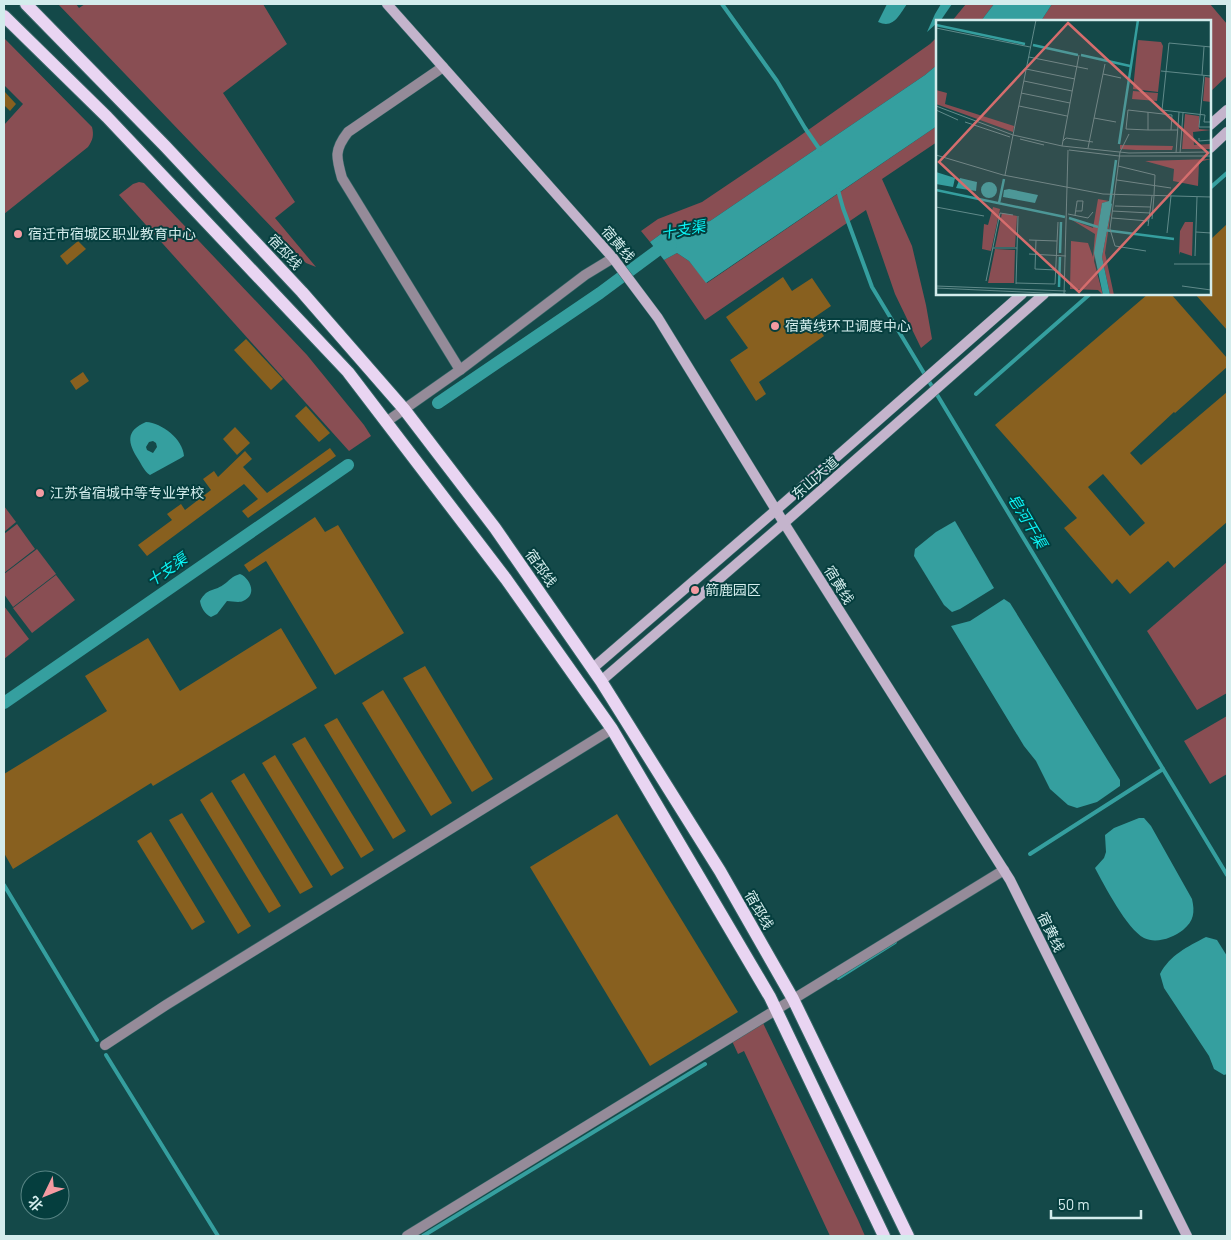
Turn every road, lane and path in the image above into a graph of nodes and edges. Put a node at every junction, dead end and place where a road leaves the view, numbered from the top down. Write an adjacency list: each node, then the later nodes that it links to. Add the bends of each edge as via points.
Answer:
1 (26, 4): 13 (main road, 宿邳线, via 302,292)
2 (386, 4): 4 (main road, 宿黄线)
3 (4, 16): 14 (main road, via 107,117 341,365)
4 (443, 67): 9 (main road, 宿黄线); 12 (street, via 348,132 338,146 336,156 342,178)
5 (1227, 110): 6 (main road)
6 (1211, 125)
7 (1227, 132): 8 (main road)
8 (1211, 147)
9 (615, 260): 12 (street, via 585,275); 15 (main road, 宿黄线, via 658,318)
10 (1021, 295): 15 (main road, 东山大道)
11 (1043, 295): 16 (main road, 东山大道)
12 (460, 370): 13 (street)
13 (404, 409): 14 (street); 17 (main road, 宿邳线, via 495,528)
14 (386, 422): 19 (main road, via 506,580)
15 (776, 510): 16 (main road, 宿黄线); 17 (main road, 东山大道)
16 (784, 523): 18 (main road, 东山大道); 20 (main road, 宿黄线)
17 (592, 668): 18 (main road, 宿邳线)
18 (601, 680): 21 (main road, 宿邳线, via 720,871)
19 (612, 729): 22 (main road); 23 (street)
20 (1004, 870): 21 (street); 27 (main road, 宿黄线)
21 (793, 999): 22 (street); 26 (main road, 宿邳线)
22 (776, 1010): 24 (street); 25 (main road)
23 (105, 1045)
24 (407, 1236)
25 (884, 1236)
26 (908, 1236)
27 (1186, 1236)

